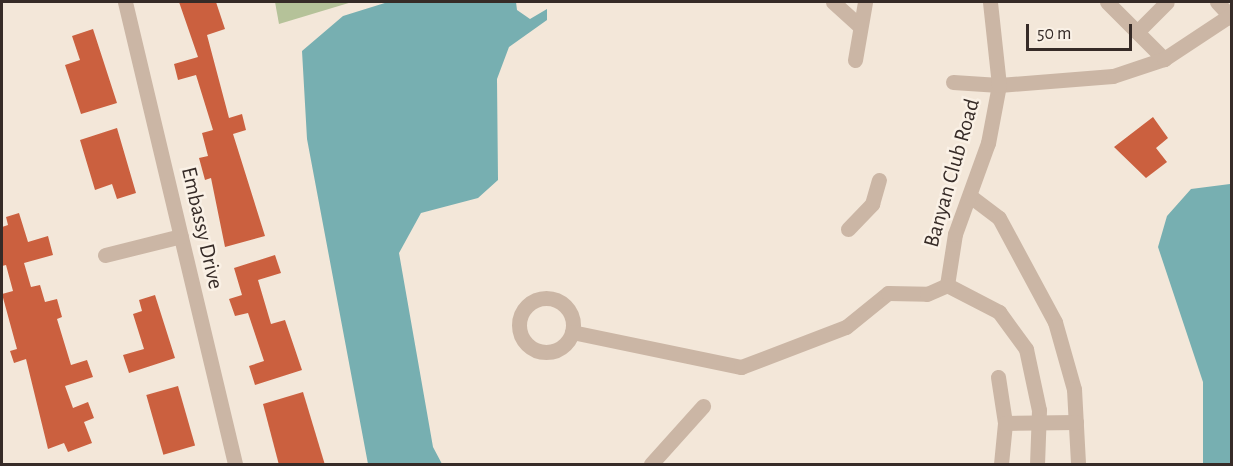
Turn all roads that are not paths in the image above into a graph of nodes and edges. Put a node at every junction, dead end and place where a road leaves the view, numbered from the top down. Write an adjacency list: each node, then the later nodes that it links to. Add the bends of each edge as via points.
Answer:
1 (125, 2): 18 (street, Embassy Drive)
2 (833, 2): 9 (street)
3 (866, 2): 9 (street)
4 (990, 2): 14 (street, Banyan Club Road)
5 (1107, 2): 10 (street)
6 (1167, 2): 10 (street)
7 (1216, 2): 8 (street)
8 (1231, 15): 11 (street)
9 (860, 26): 12 (street)
10 (1137, 32): 11 (street)
11 (1164, 59): 14 (street, via 1113,76)
12 (855, 60)
13 (952, 82): 14 (street)
14 (999, 85): 16 (street, Banyan Club Road)
15 (879, 180): 17 (street, via 872,204)
16 (970, 196): 20 (street, Banyan Club Road, via 956,234); 24 (street, via 999,218 1030,266 1055,322 1074,389)
17 (848, 229)
18 (181, 236): 19 (street); 27 (street, Embassy Drive)
19 (105, 255)
20 (947, 285): 21 (street, via 927,294 888,293 846,327 741,367); 26 (street, via 987,304 1019,336 1032,365)
21 (572, 332)
22 (999, 377): 25 (street)
23 (703, 406): 28 (street)
24 (1076, 422): 26 (street); 31 (street)
25 (1005, 423): 26 (street); 29 (street)
26 (1039, 423): 30 (street)
27 (235, 465)
28 (651, 465)
29 (1001, 465)
30 (1037, 465)
31 (1078, 465)

